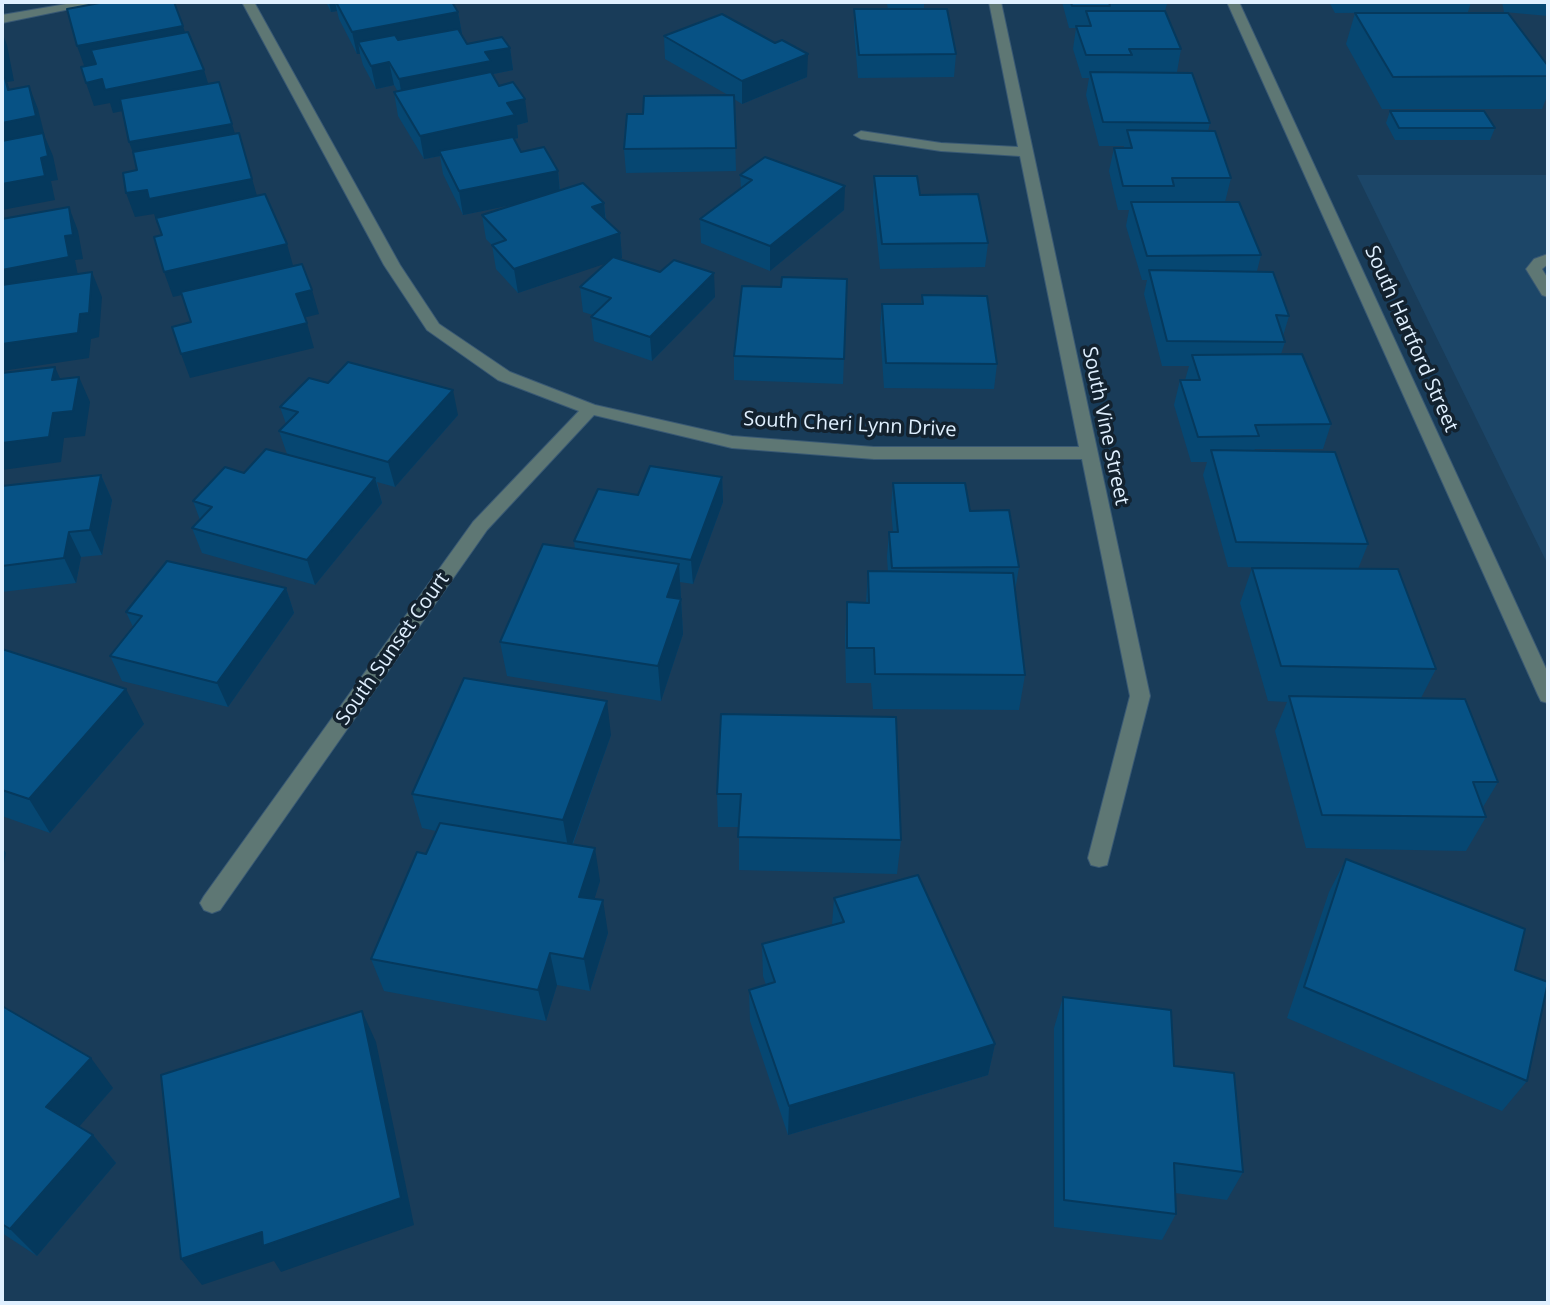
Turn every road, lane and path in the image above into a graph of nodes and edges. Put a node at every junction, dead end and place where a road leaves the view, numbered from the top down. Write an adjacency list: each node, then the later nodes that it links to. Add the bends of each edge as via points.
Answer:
1 (98, 2): 5 (street)
2 (248, 2): 10 (street, South Cheri Lynn Drive, via 392,265 433,327 504,376)
3 (995, 2): 7 (street, South Vine Street)
4 (1233, 2): 12 (street, South Hartford Street)
5 (2, 19)
6 (861, 135): 7 (street)
7 (1027, 152): 11 (street, South Vine Street)
8 (1548, 259): 9 (street, via 1534,269)
9 (1548, 292)
10 (590, 409): 11 (street, South Cheri Lynn Drive, via 732,442 874,453); 14 (street, South Sunset Court, via 480,526)
11 (1087, 453): 13 (street, South Vine Street, via 1140,696)
12 (1548, 695)
13 (1099, 858)
14 (212, 903)

